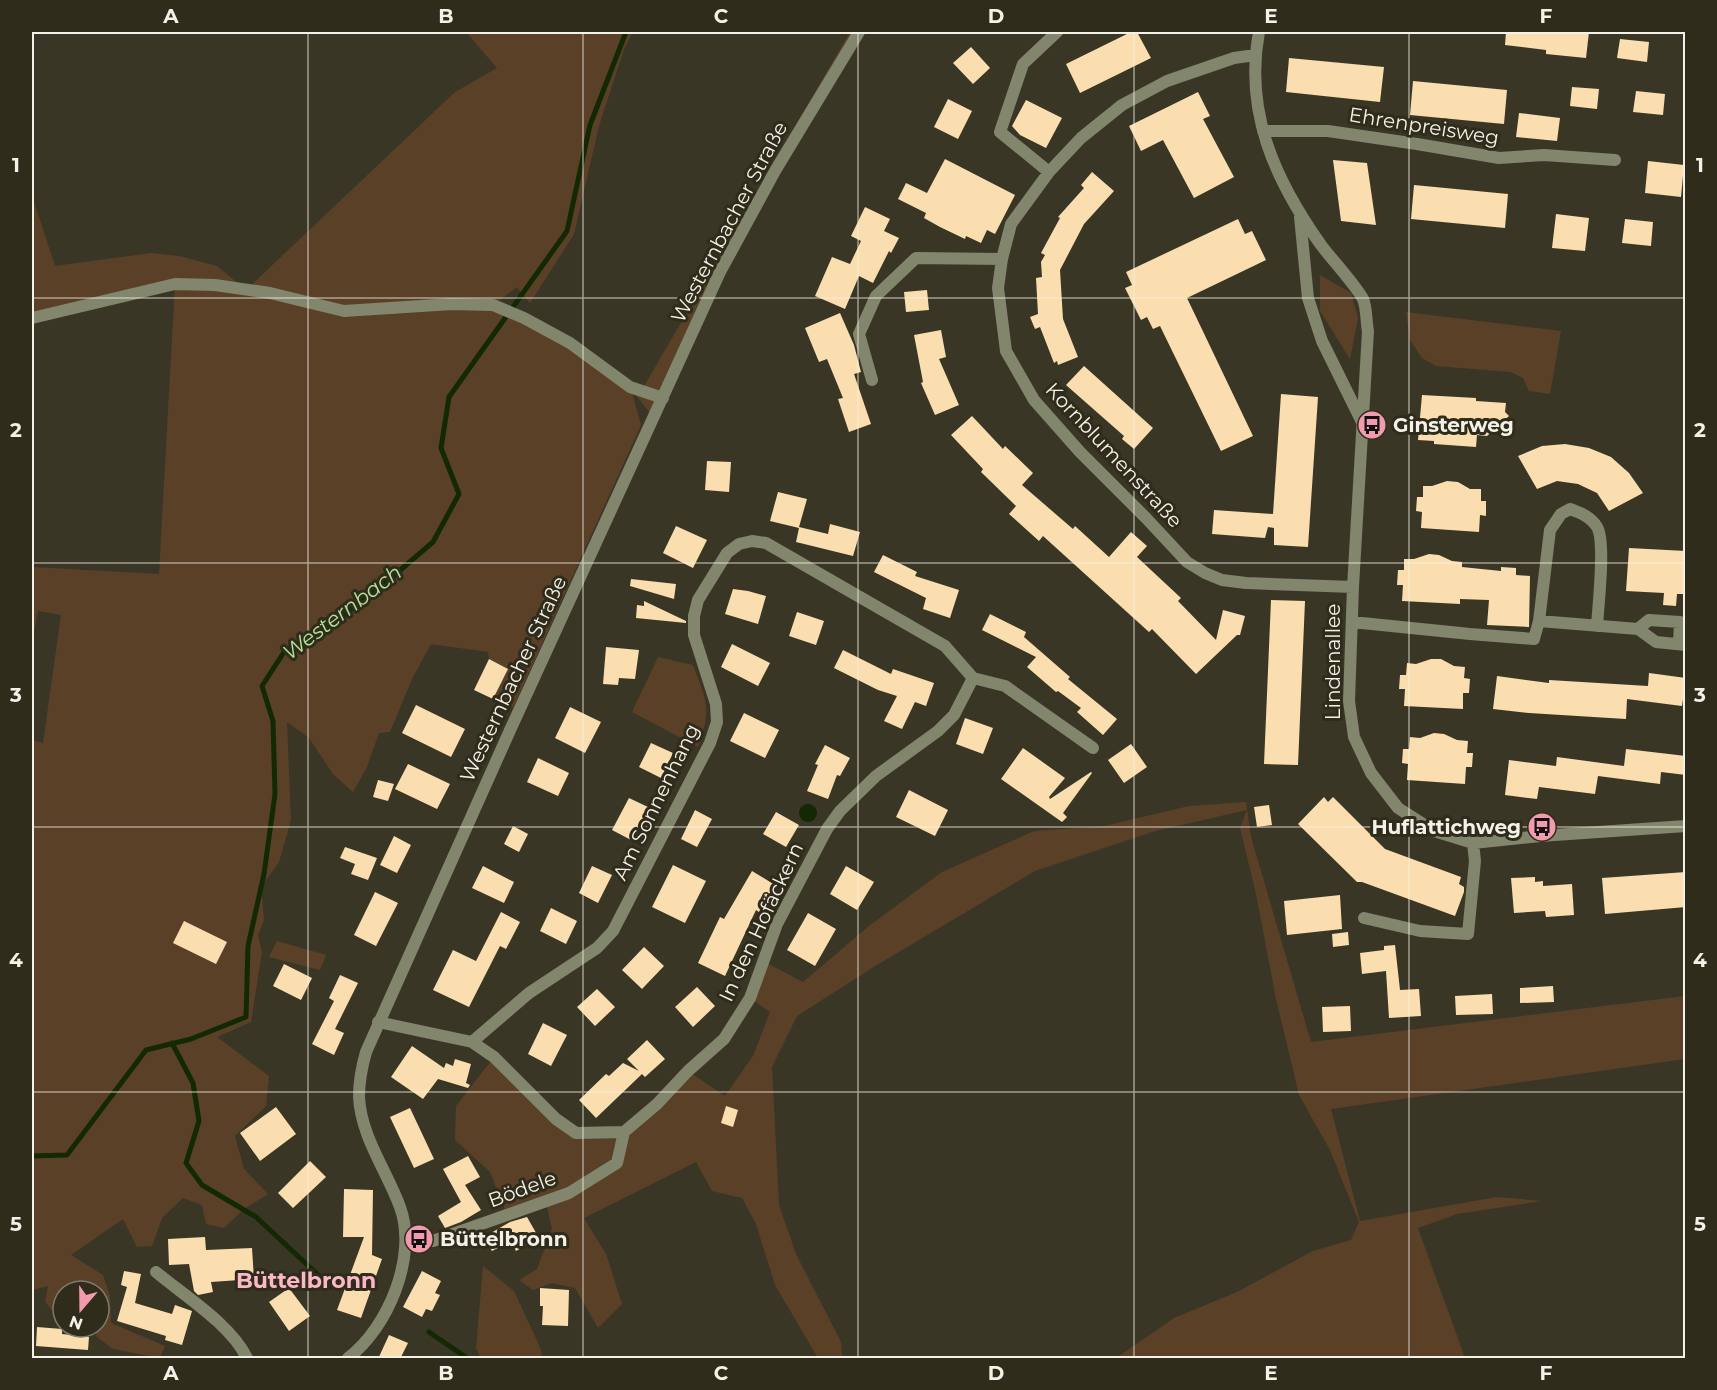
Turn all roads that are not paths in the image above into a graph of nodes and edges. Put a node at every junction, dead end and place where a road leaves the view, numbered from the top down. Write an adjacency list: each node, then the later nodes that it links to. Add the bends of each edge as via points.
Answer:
1 (859, 32): 12 (street, Westernbacher Straße, via 775,171 720,272)
2 (1057, 32): 7 (street, via 1023,64 1000,132)
3 (1259, 32): 4 (street, Lindenallee)
4 (1255, 56): 5 (street, Lindenallee, via 1256,95); 7 (street, Kornblumenstraße, via 1234,58 1167,81 1122,105 1081,138)
5 (1263, 131): 6 (street, Ehrenpreisweg, via 1328,131 1499,158 1544,155); 8 (street, Lindenallee, via 1274,166)
6 (1615, 160)
7 (1048, 172): 9 (street, Kornblumenstraße, via 1011,224)
8 (1300, 216): 13 (street, Lindenallee, via 1308,298 1322,341); 13 (street, Lindenallee, via 1364,301 1368,331)
9 (1002, 259): 11 (street, via 916,258 876,296 858,334); 14 (street, Kornblumenstraße, via 998,288 1006,351 1034,400 1187,562 1222,580)
10 (32, 318): 12 (street, via 175,284 270,293 344,311 493,305 570,343 630,387)
11 (872, 380)
12 (663, 398): 25 (street, Westernbacher Straße)
13 (1363, 423): 14 (street, Lindenallee)
14 (1353, 586): 16 (street, Lindenallee)
15 (1539, 621): 16 (street, via 1534,639); 17 (street); 17 (street, via 1550,531 1561,514 1570,509 1585,514 1598,528 1602,558)
16 (1352, 622): 23 (street, Lindenallee, via 1349,701 1354,737 1371,773 1398,808 1434,831)
17 (1597, 626): 18 (street)
18 (1638, 629): 19 (street, via 1656,642); 19 (street, via 1649,620 1680,622)
19 (1682, 645)
20 (974, 678): 21 (street, via 1005,686); 26 (street, Am Sonnenhang, via 945,646 766,543 739,544 726,553 698,600 694,616 694,635 716,704 717,722 710,743 614,931 597,948 529,993); 27 (street, In den Hofäckern, via 954,715 938,731 876,776 840,811 777,924 750,998 724,1039)
21 (1093, 748)
22 (1686, 826): 23 (street, Lindenallee)
23 (1473, 843): 24 (street, via 1468,934 1420,931)
24 (1365, 918)
25 (378, 1022): 26 (street); 28 (street, Westernbacher Straße, via 360,1074 359,1097 364,1124 401,1209)
26 (472, 1042): 27 (street, via 494,1057 556,1119 576,1133)
27 (624, 1132): 28 (street, Bödele, via 617,1163 569,1193 433,1242)
28 (405, 1232): 31 (street, Westernbacher Straße, via 404,1256 389,1305 375,1330)
29 (156, 1272): 30 (street, via 225,1329 242,1347)
30 (247, 1359)
31 (348, 1359)

